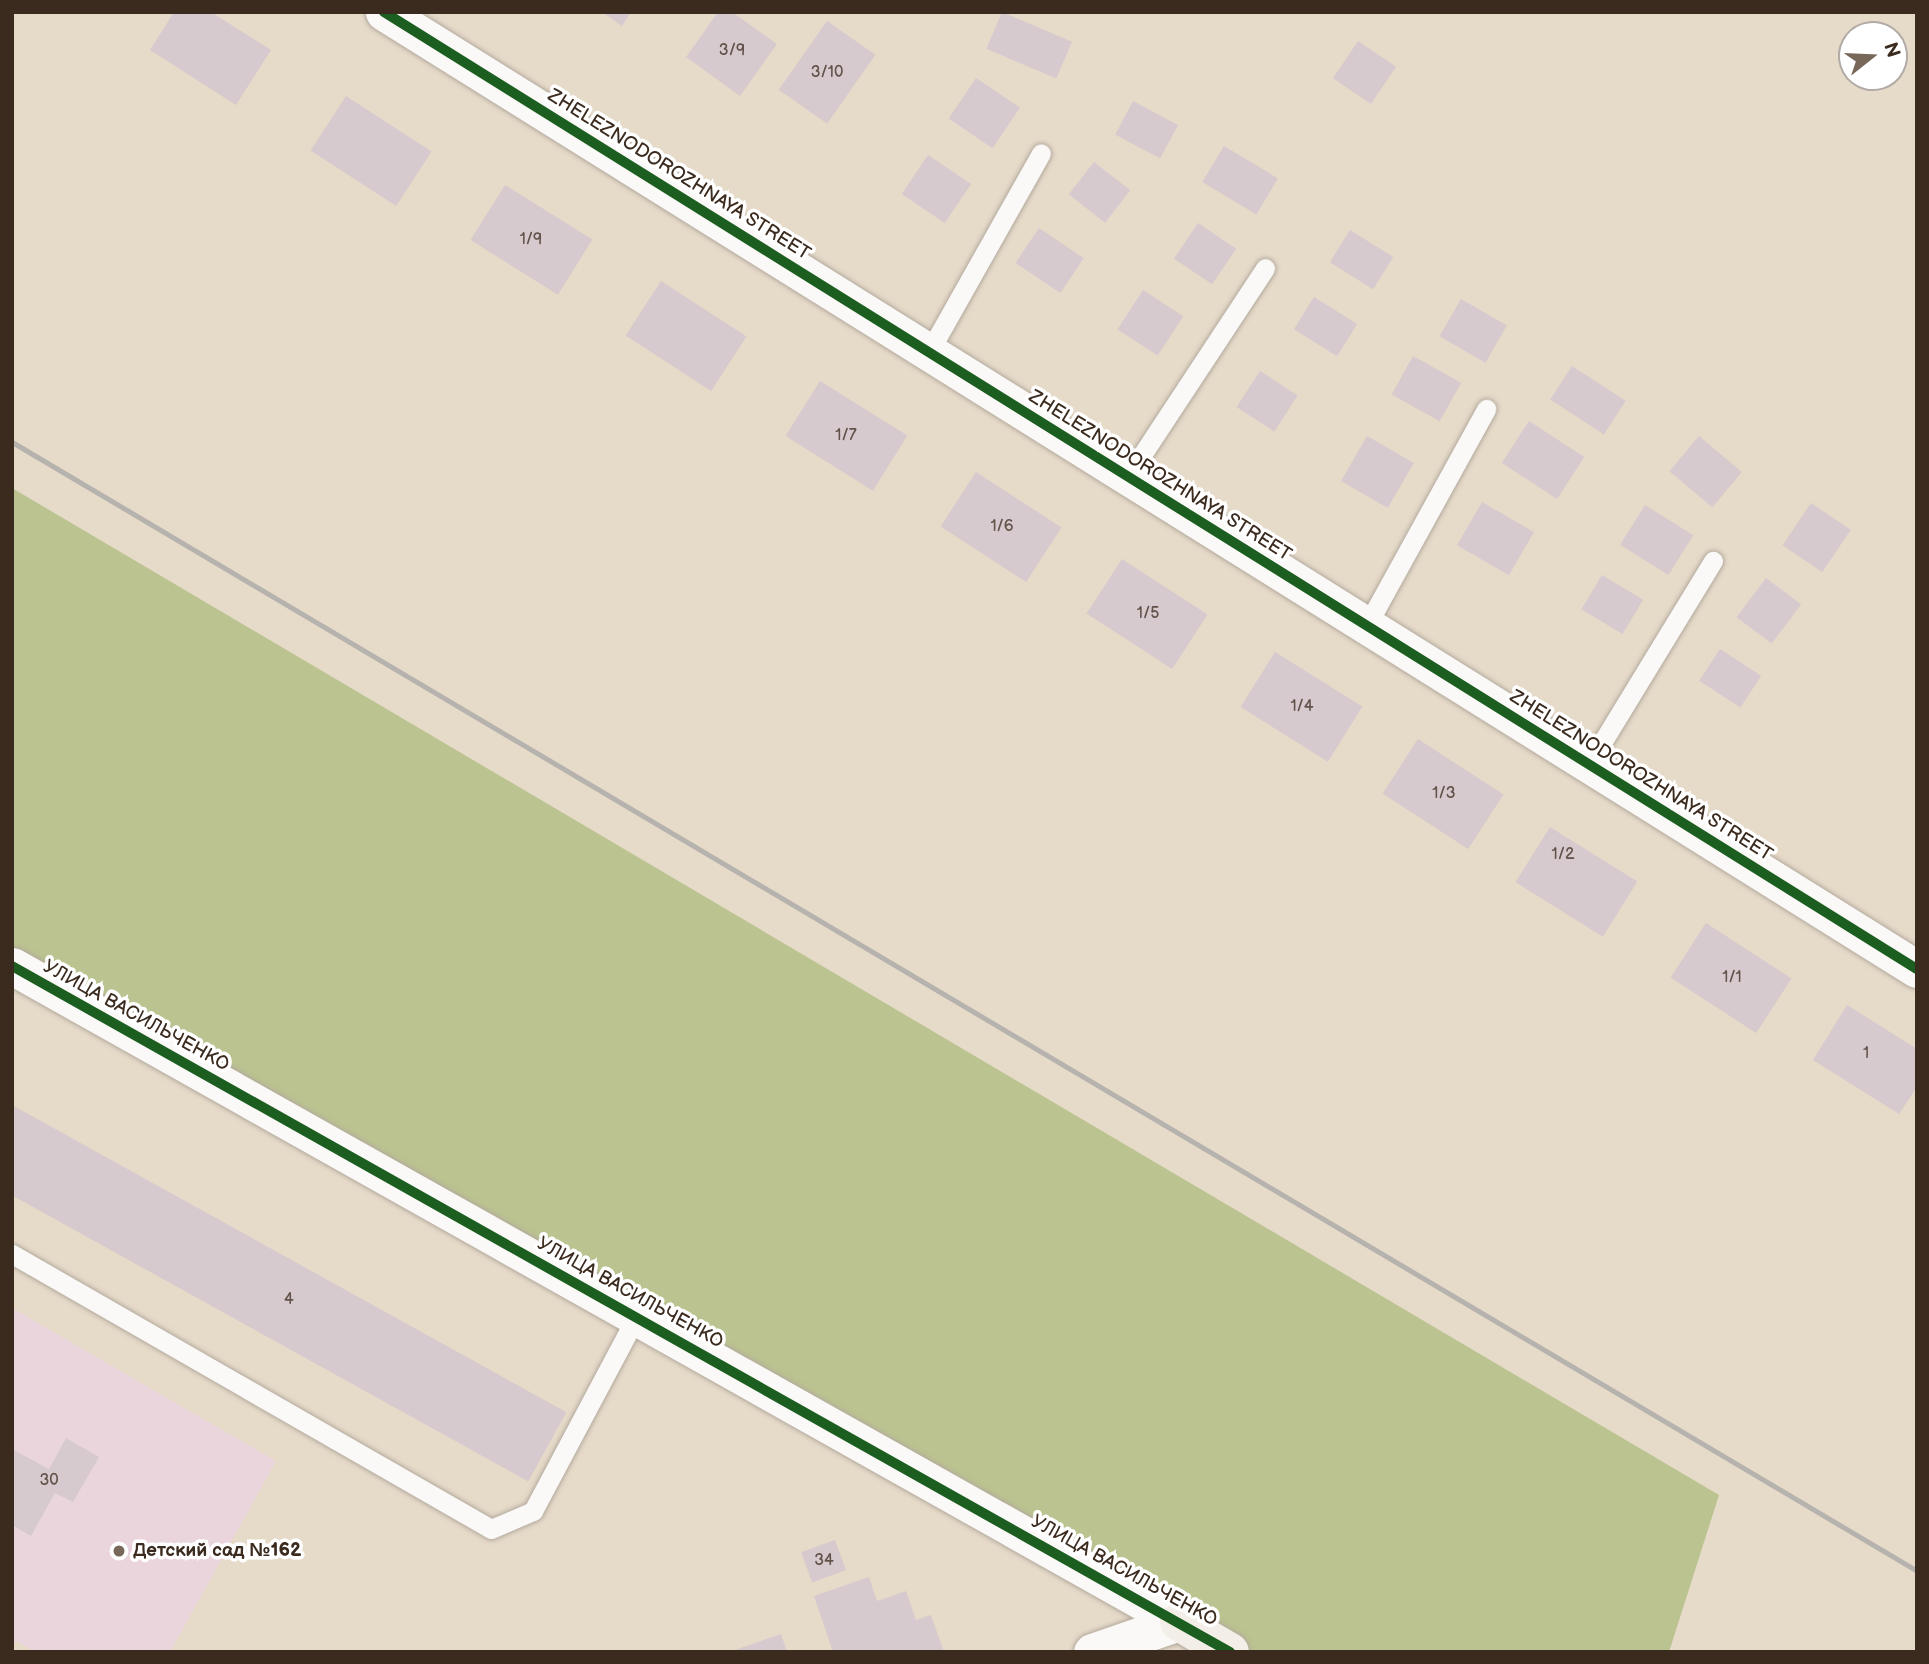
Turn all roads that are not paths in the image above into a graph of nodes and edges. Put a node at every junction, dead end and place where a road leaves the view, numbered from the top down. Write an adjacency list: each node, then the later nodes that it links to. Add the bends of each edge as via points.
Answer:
1 (384, 12): 4 (street, ZHELEZNODOROZHNAYA STREET)
2 (1041, 153): 4 (lane)
3 (1265, 268): 6 (lane)
4 (929, 352): 6 (street, ZHELEZNODOROZHNAYA STREET)
5 (1486, 409): 8 (lane)
6 (1128, 476): 8 (street, ZHELEZNODOROZHNAYA STREET)
7 (1713, 561): 9 (lane)
8 (1367, 625): 9 (street, ZHELEZNODOROZHNAYA STREET)
9 (1589, 764): 11 (street, ZHELEZNODOROZHNAYA STREET)
10 (12, 966): 13 (street, УЛИЦА ВАСИЛЬЧЕНКО)
11 (1917, 968)
12 (12, 1254): 13 (lane, via 491,1529 533,1511)
13 (636, 1317): 14 (street, УЛИЦА ВАСИЛЬЧЕНКО)
14 (1179, 1622): 15 (street); 16 (street, УЛИЦА ВАСИЛЬЧЕНКО)
15 (1092, 1652)
16 (1230, 1652)

